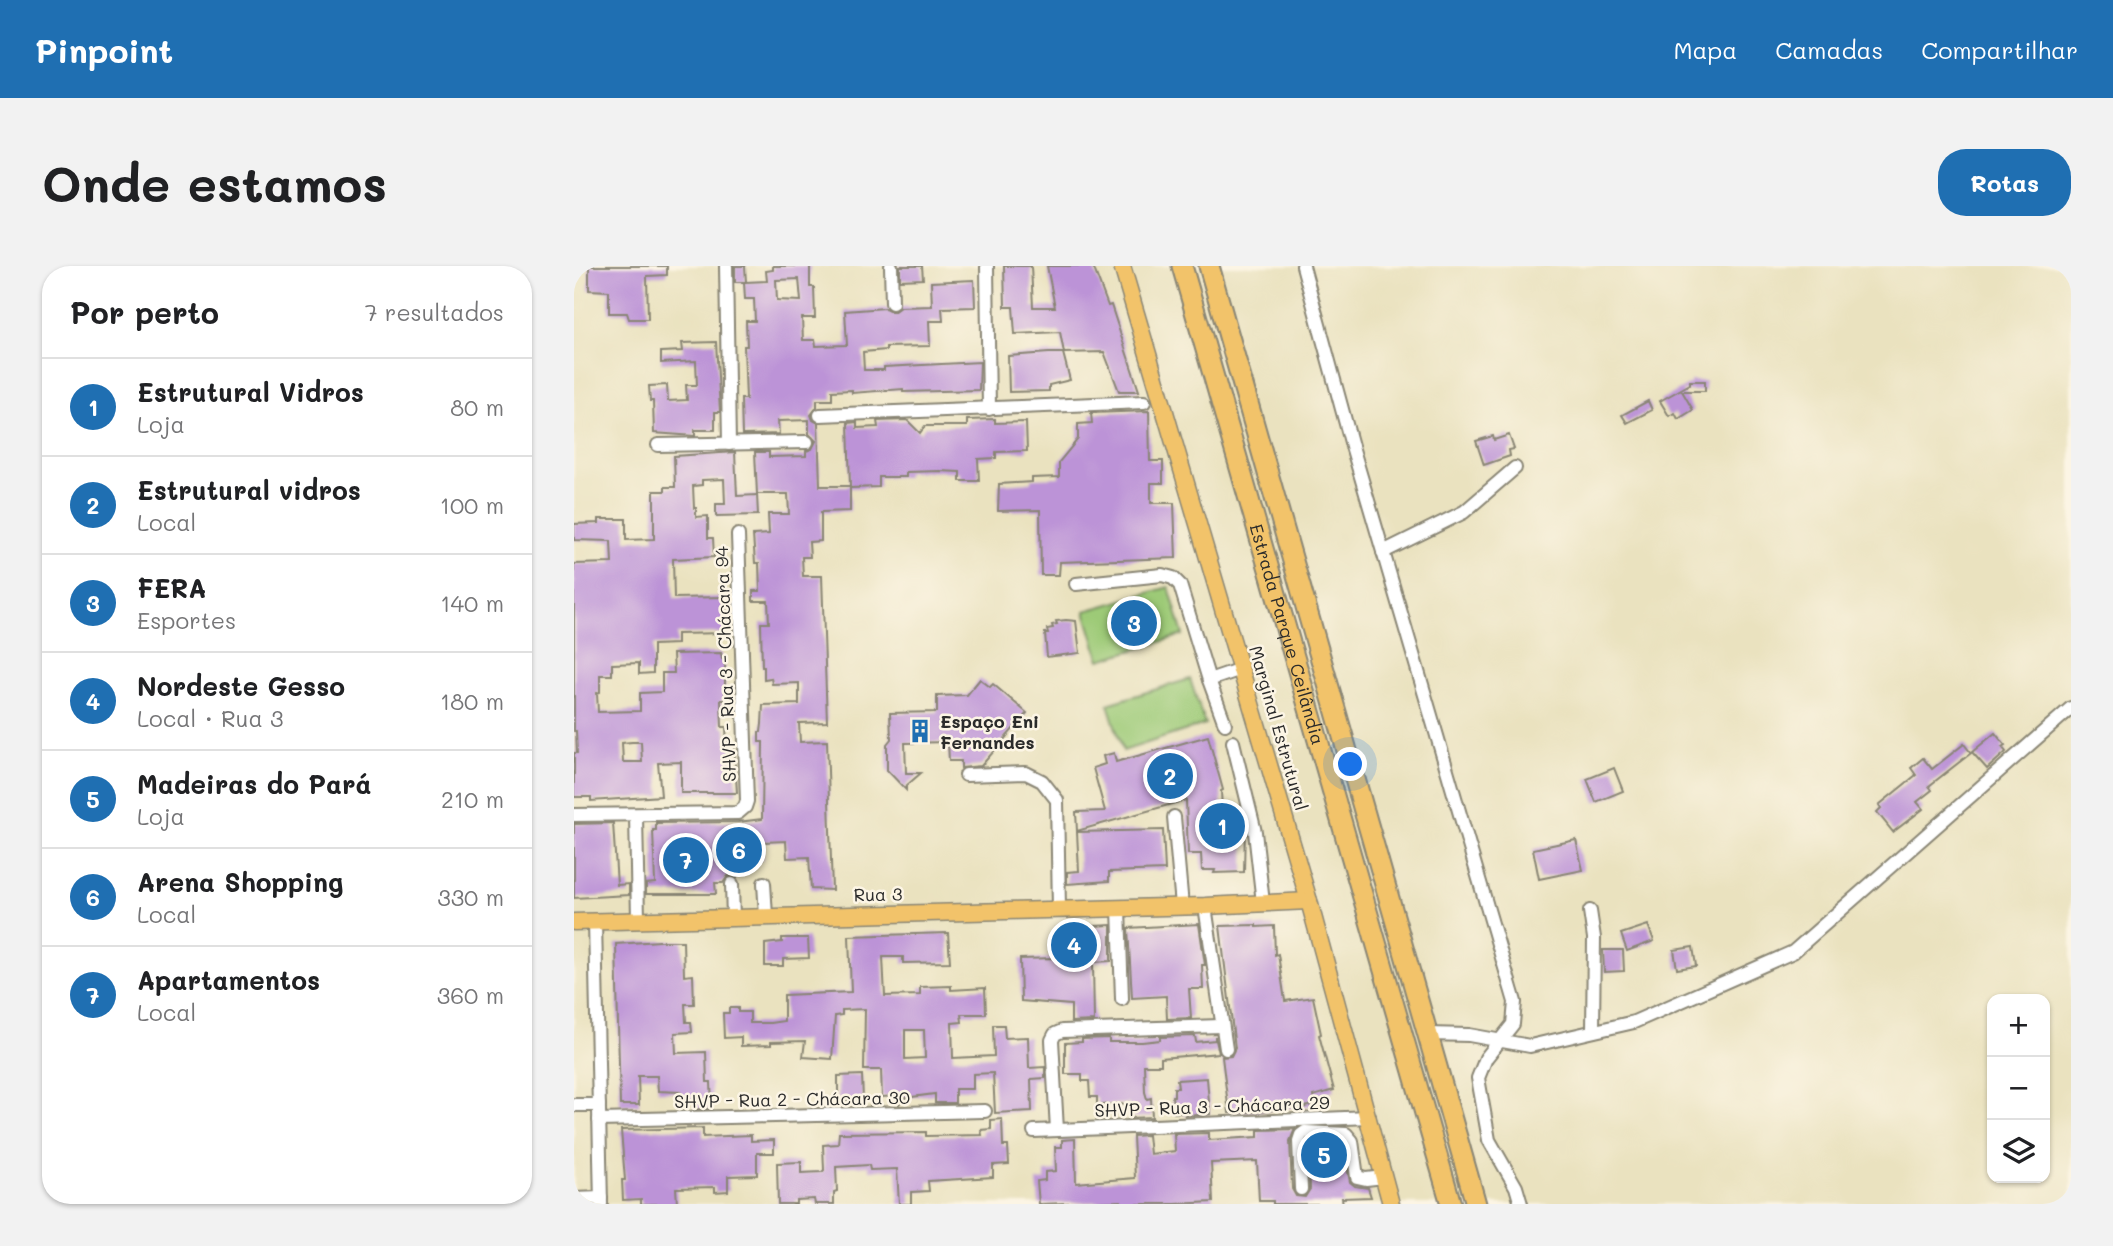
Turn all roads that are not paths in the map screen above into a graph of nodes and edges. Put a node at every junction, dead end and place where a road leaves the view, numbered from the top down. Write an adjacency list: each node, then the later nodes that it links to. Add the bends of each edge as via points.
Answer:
1 (726, 266): 13 (street)
2 (891, 266): 8 (street)
3 (987, 266): 10 (street)
4 (1122, 266): 19 (main road, Marginal Estrutural)
5 (1182, 266): 60 (highway, Estrada Parque Ceilândia)
6 (1209, 266): 45 (highway, Estrada Parque Ceilândia)
7 (1303, 266): 17 (street)
8 (892, 303)
9 (1144, 402): 10 (street)
10 (989, 409): 11 (street)
11 (820, 415)
12 (807, 442): 13 (street)
13 (729, 444): 14 (street)
14 (658, 445)
15 (1515, 468): 17 (street, via 1464,512)
16 (738, 535): 26 (street, SHVP - Rua 3 - Chácara 94, via 745,807 738,813)
17 (1383, 552): 46 (street, via 1515,1002 1513,1024)
18 (1076, 584): 20 (street, via 1162,575 1173,578 1180,585)
19 (1241, 669): 20 (street); 30 (main road, Marginal Estrutural)
20 (1209, 680): 22 (street)
21 (2071, 708): 44 (street, via 1793,952 1633,1022)
22 (1225, 724)
23 (1233, 742): 31 (street, via 1255,832)
24 (967, 775): 35 (street, via 1026,773 1042,781 1057,800)
25 (574, 815): 26 (street, SHVP - Rua 3 - Chácara 94)
26 (636, 815): 39 (street)
27 (1174, 817): 33 (street)
28 (764, 883): 37 (street)
29 (732, 884): 38 (street)
30 (1309, 901): 31 (main road, Rua 3); 51 (main road, Marginal Estrutural)
31 (1263, 903): 32 (main road, Rua 3)
32 (1205, 905): 33 (main road, Rua 3); 43 (street)
33 (1182, 906): 34 (main road, Rua 3)
34 (1119, 908): 35 (main road, Rua 3); 42 (street)
35 (1059, 909): 37 (main road, Rua 3)
36 (1590, 911): 44 (street)
37 (766, 916): 38 (main road, Rua 3)
38 (733, 919): 39 (main road, Rua 3)
39 (638, 920): 40 (main road, Rua 3)
40 (595, 921): 41 (main road, Rua 3); 49 (street)
41 (574, 922)
42 (1122, 999)
43 (1221, 1026): 47 (street); 54 (street, via 1055,1034)
44 (1593, 1031): 46 (street, via 1530,1046)
45 (1428, 1034): 46 (street); 61 (highway, Estrada Parque Ceilândia)
46 (1500, 1041): 62 (street, via 1478,1078 1489,1140)
47 (1226, 1049)
48 (574, 1105): 49 (street)
49 (599, 1105): 52 (street)
50 (985, 1111): 52 (street, SHVP - Rua 2 - Chácara 30)
51 (1369, 1117): 54 (street, SHVP - Rua 3 - Chácara 29); 55 (main road, Marginal Estrutural)
52 (599, 1120): 58 (street)
53 (1034, 1130): 54 (street, SHVP - Rua 3 - Chácara 29)
54 (1057, 1130)
55 (1384, 1177): 56 (street, via 1357,1177 1352,1141 1346,1134 1305,1132 1299,1141); 59 (main road, Marginal Estrutural)
56 (1301, 1189)
57 (574, 1199): 58 (street)
58 (601, 1201)
59 (1391, 1204)
60 (1451, 1204)
61 (1476, 1204)
62 (1521, 1204)

